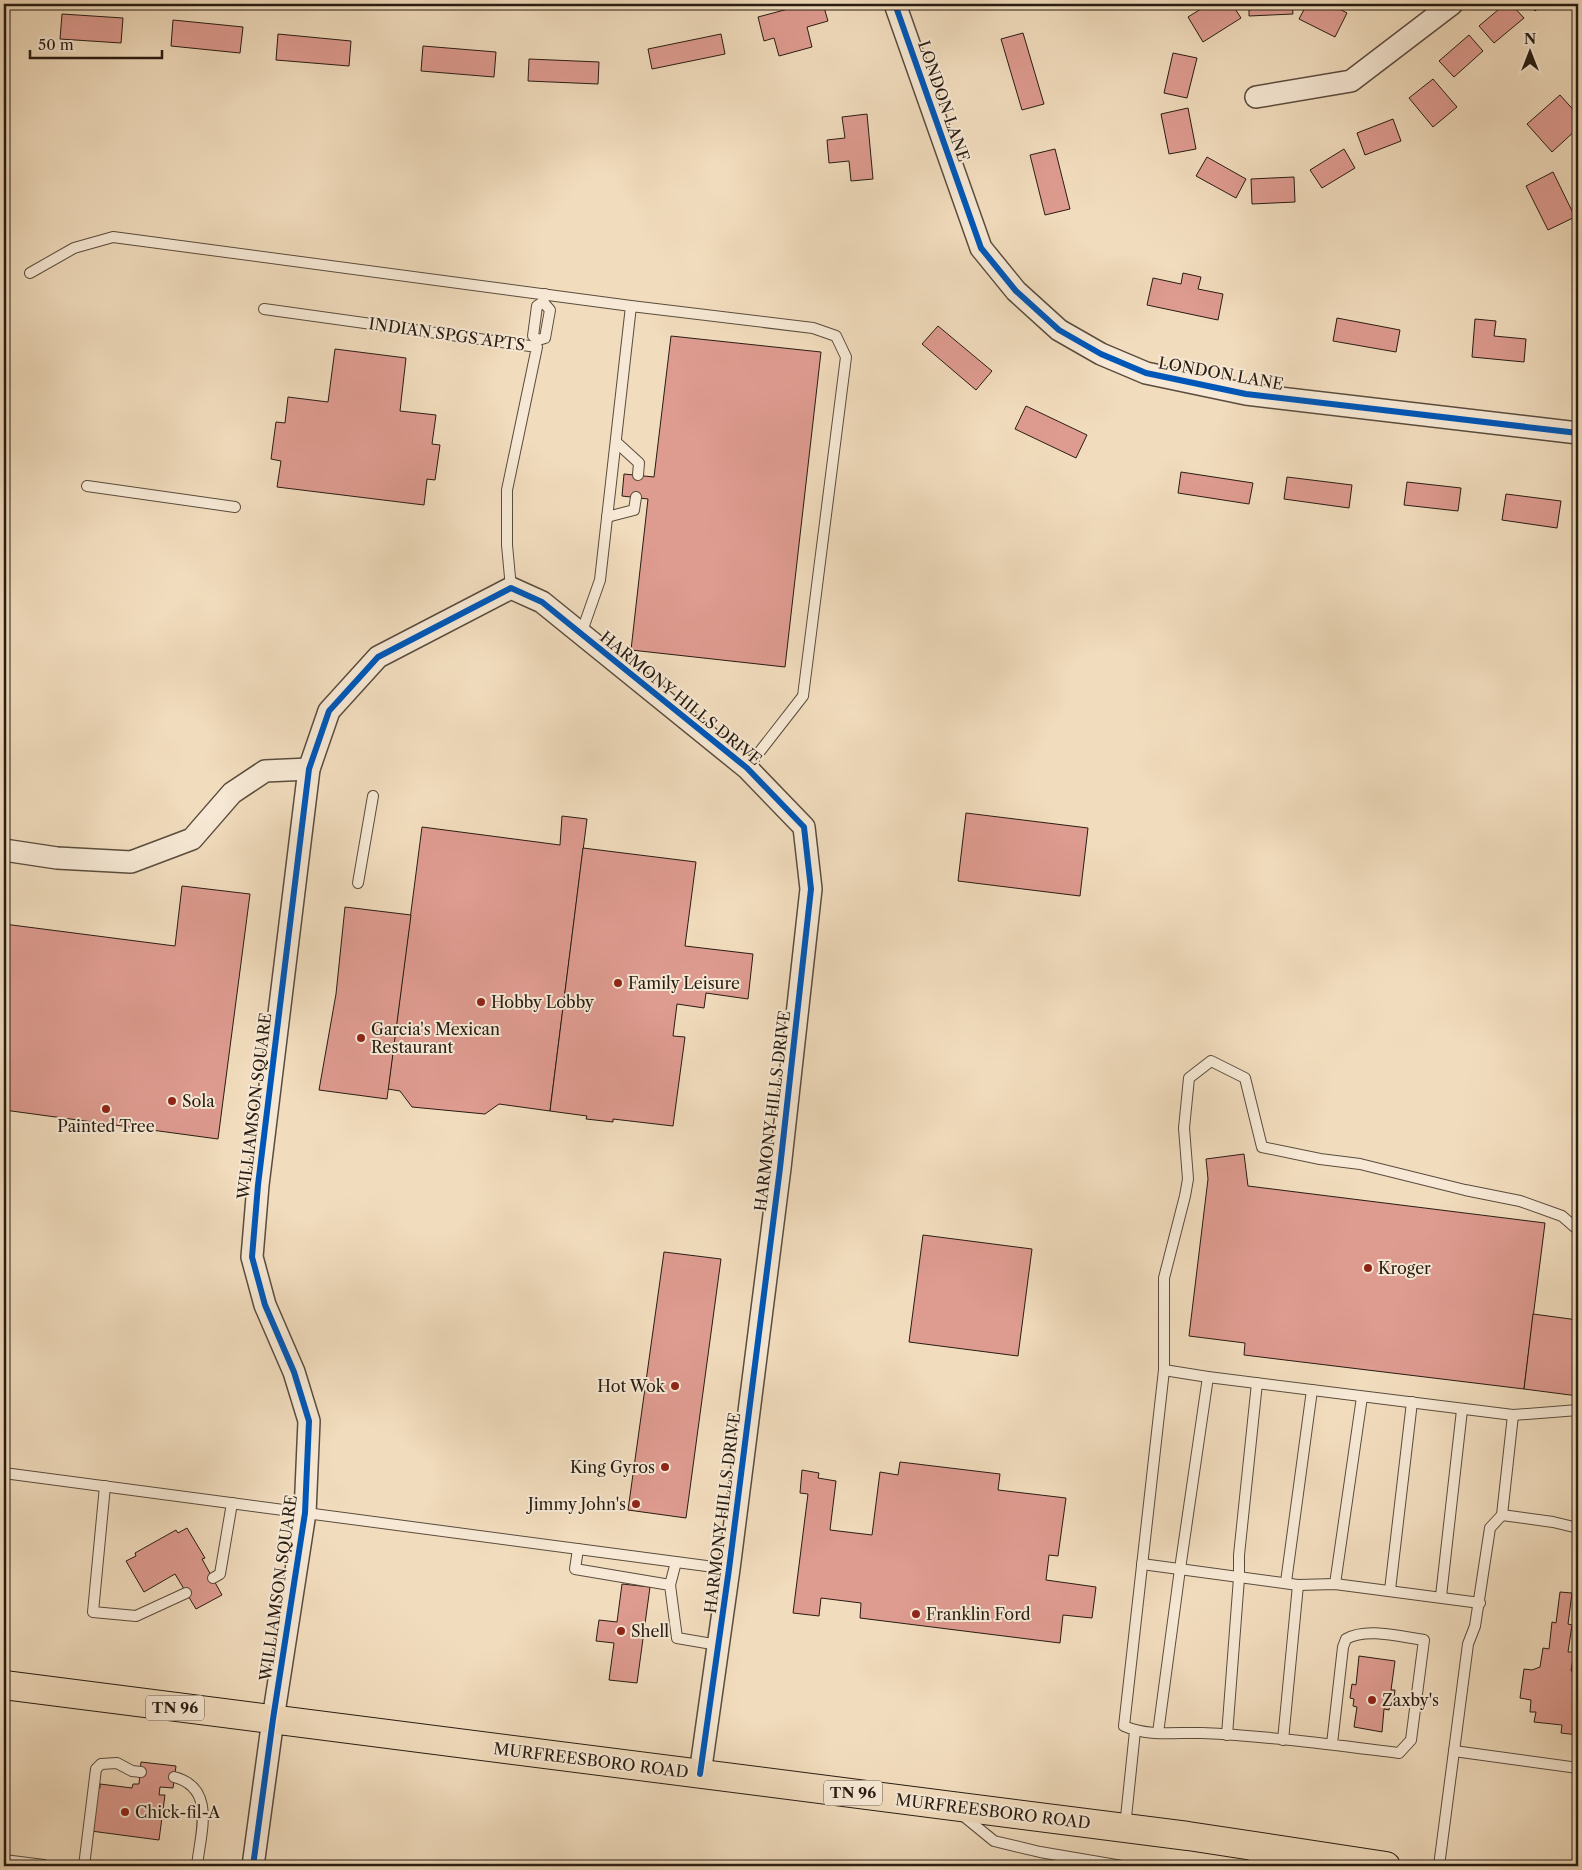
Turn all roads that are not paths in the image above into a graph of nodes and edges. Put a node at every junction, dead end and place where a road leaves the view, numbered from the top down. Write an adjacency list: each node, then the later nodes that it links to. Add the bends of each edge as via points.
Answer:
1 (895, 4): 9 (street, LONDON LANE, via 982,248 1016,291 1059,330 1101,354 1146,373 1196,385 1255,395)
2 (1452, 4): 3 (street, via 1350,81)
3 (1256, 97)
4 (30, 273): 5 (lane, via 74,248 113,237)
5 (544, 298): 6 (lane); 8 (lane, via 537,306 533,336)
6 (631, 306): 10 (lane); 18 (lane, via 813,328 836,336 846,357 803,696)
7 (264, 309): 8 (lane, INDIAN SPGS APTS)
8 (538, 343): 16 (lane, INDIAN SPGS APTS, via 507,490 507,545)
9 (1578, 433)
10 (616, 442): 11 (lane, via 639,463); 15 (lane)
11 (638, 475)
12 (87, 486): 14 (lane)
13 (636, 497): 15 (lane, via 634,510)
14 (235, 508)
15 (607, 517): 17 (lane, via 600,580)
16 (512, 588): 17 (street, HARMONY HILLS DRIVE, via 542,602); 19 (street, WILLIAMSON SQUARE, via 378,657 329,711)
17 (581, 634): 18 (street, HARMONY HILLS DRIVE)
18 (747, 768): 42 (street, HARMONY HILLS DRIVE, via 804,827 811,888 780,1168)
19 (309, 769): 21 (street, via 265,771 232,792 192,839 131,862 57,858); 36 (street, WILLIAMSON SQUARE, via 259,1175 252,1258 265,1305 294,1372 309,1421)
20 (373, 796): 22 (lane)
21 (4, 850)
22 (358, 883)
23 (1578, 1230): 24 (lane, via 1562,1216 1520,1201 1360,1164 1262,1147 1245,1078 1211,1061 1189,1078 1184,1128 1186,1196 1164,1278)
24 (1164, 1370): 25 (lane); 41 (lane)
25 (1208, 1377): 26 (lane); 43 (lane)
26 (1257, 1383): 27 (lane); 45 (lane)
27 (1312, 1390): 28 (lane); 46 (lane)
28 (1362, 1397): 29 (lane); 47 (lane)
29 (1412, 1402): 30 (lane); 50 (lane)
30 (1462, 1410): 32 (lane); 52 (lane)
31 (1578, 1410): 32 (lane)
32 (1513, 1415): 37 (lane)
33 (4, 1473): 34 (lane)
34 (105, 1486): 35 (lane); 51 (lane, via 93,1612 136,1616)
35 (232, 1503): 36 (lane); 44 (lane, via 220,1574)
36 (305, 1513): 39 (lane); 56 (street, WILLIAMSON SQUARE)
37 (1502, 1515): 38 (lane); 53 (lane, via 1490,1528)
38 (1578, 1528)
39 (578, 1549): 40 (lane); 48 (lane, via 575,1569)
40 (676, 1562): 42 (lane); 48 (lane)
41 (1142, 1564): 43 (lane); 57 (lane, via 1124,1726)
42 (729, 1569): 54 (street, HARMONY HILLS DRIVE)
43 (1180, 1569): 45 (lane); 58 (lane)
44 (213, 1578)
45 (1239, 1578): 46 (lane); 59 (lane)
46 (1286, 1582): 49 (lane)
47 (1335, 1584): 49 (lane); 50 (lane)
48 (670, 1585): 54 (lane, via 677,1638)
49 (1298, 1585): 60 (lane)
50 (1390, 1590): 52 (lane)
51 (186, 1593)
52 (1441, 1596): 53 (lane)
53 (1480, 1602): 62 (lane, via 1476,1626 1468,1644)
54 (718, 1645): 65 (street, HARMONY HILLS DRIVE)
55 (4, 1685): 56 (highway, MURFREESBORO ROAD / TN 96)
56 (273, 1720): 65 (highway, MURFREESBORO ROAD / TN 96); 74 (street, WILLIAMSON SQUARE)
57 (1135, 1731): 58 (lane); 68 (lane)
58 (1158, 1733): 59 (lane)
59 (1227, 1735): 60 (lane)
60 (1283, 1740): 61 (lane)
61 (1332, 1744): 61 (lane, via 1346,1638 1365,1633 1424,1640 1411,1740 1399,1754)
62 (1454, 1751): 63 (lane); 78 (lane)
63 (1578, 1768)
64 (141, 1772): 72 (lane, via 117,1763 101,1764 96,1768)
65 (700, 1774): 67 (highway, MURFREESBORO ROAD / TN 96)
66 (174, 1777): 73 (lane, via 193,1785 200,1796 203,1810)
67 (951, 1806): 68 (highway, MURFREESBORO ROAD / TN 96); 75 (lane, via 994,1841)
68 (1124, 1828): 69 (highway, MURFREESBORO ROAD / TN 96)
69 (1287, 1852): 76 (lane); 77 (highway, MURFREESBORO ROAD / TN 96)
70 (4, 1860): 71 (lane)
71 (44, 1865)
72 (84, 1866)
73 (197, 1866)
74 (253, 1866)
75 (1122, 1866)
76 (1245, 1866)
77 (1386, 1866)
78 (1438, 1866)

